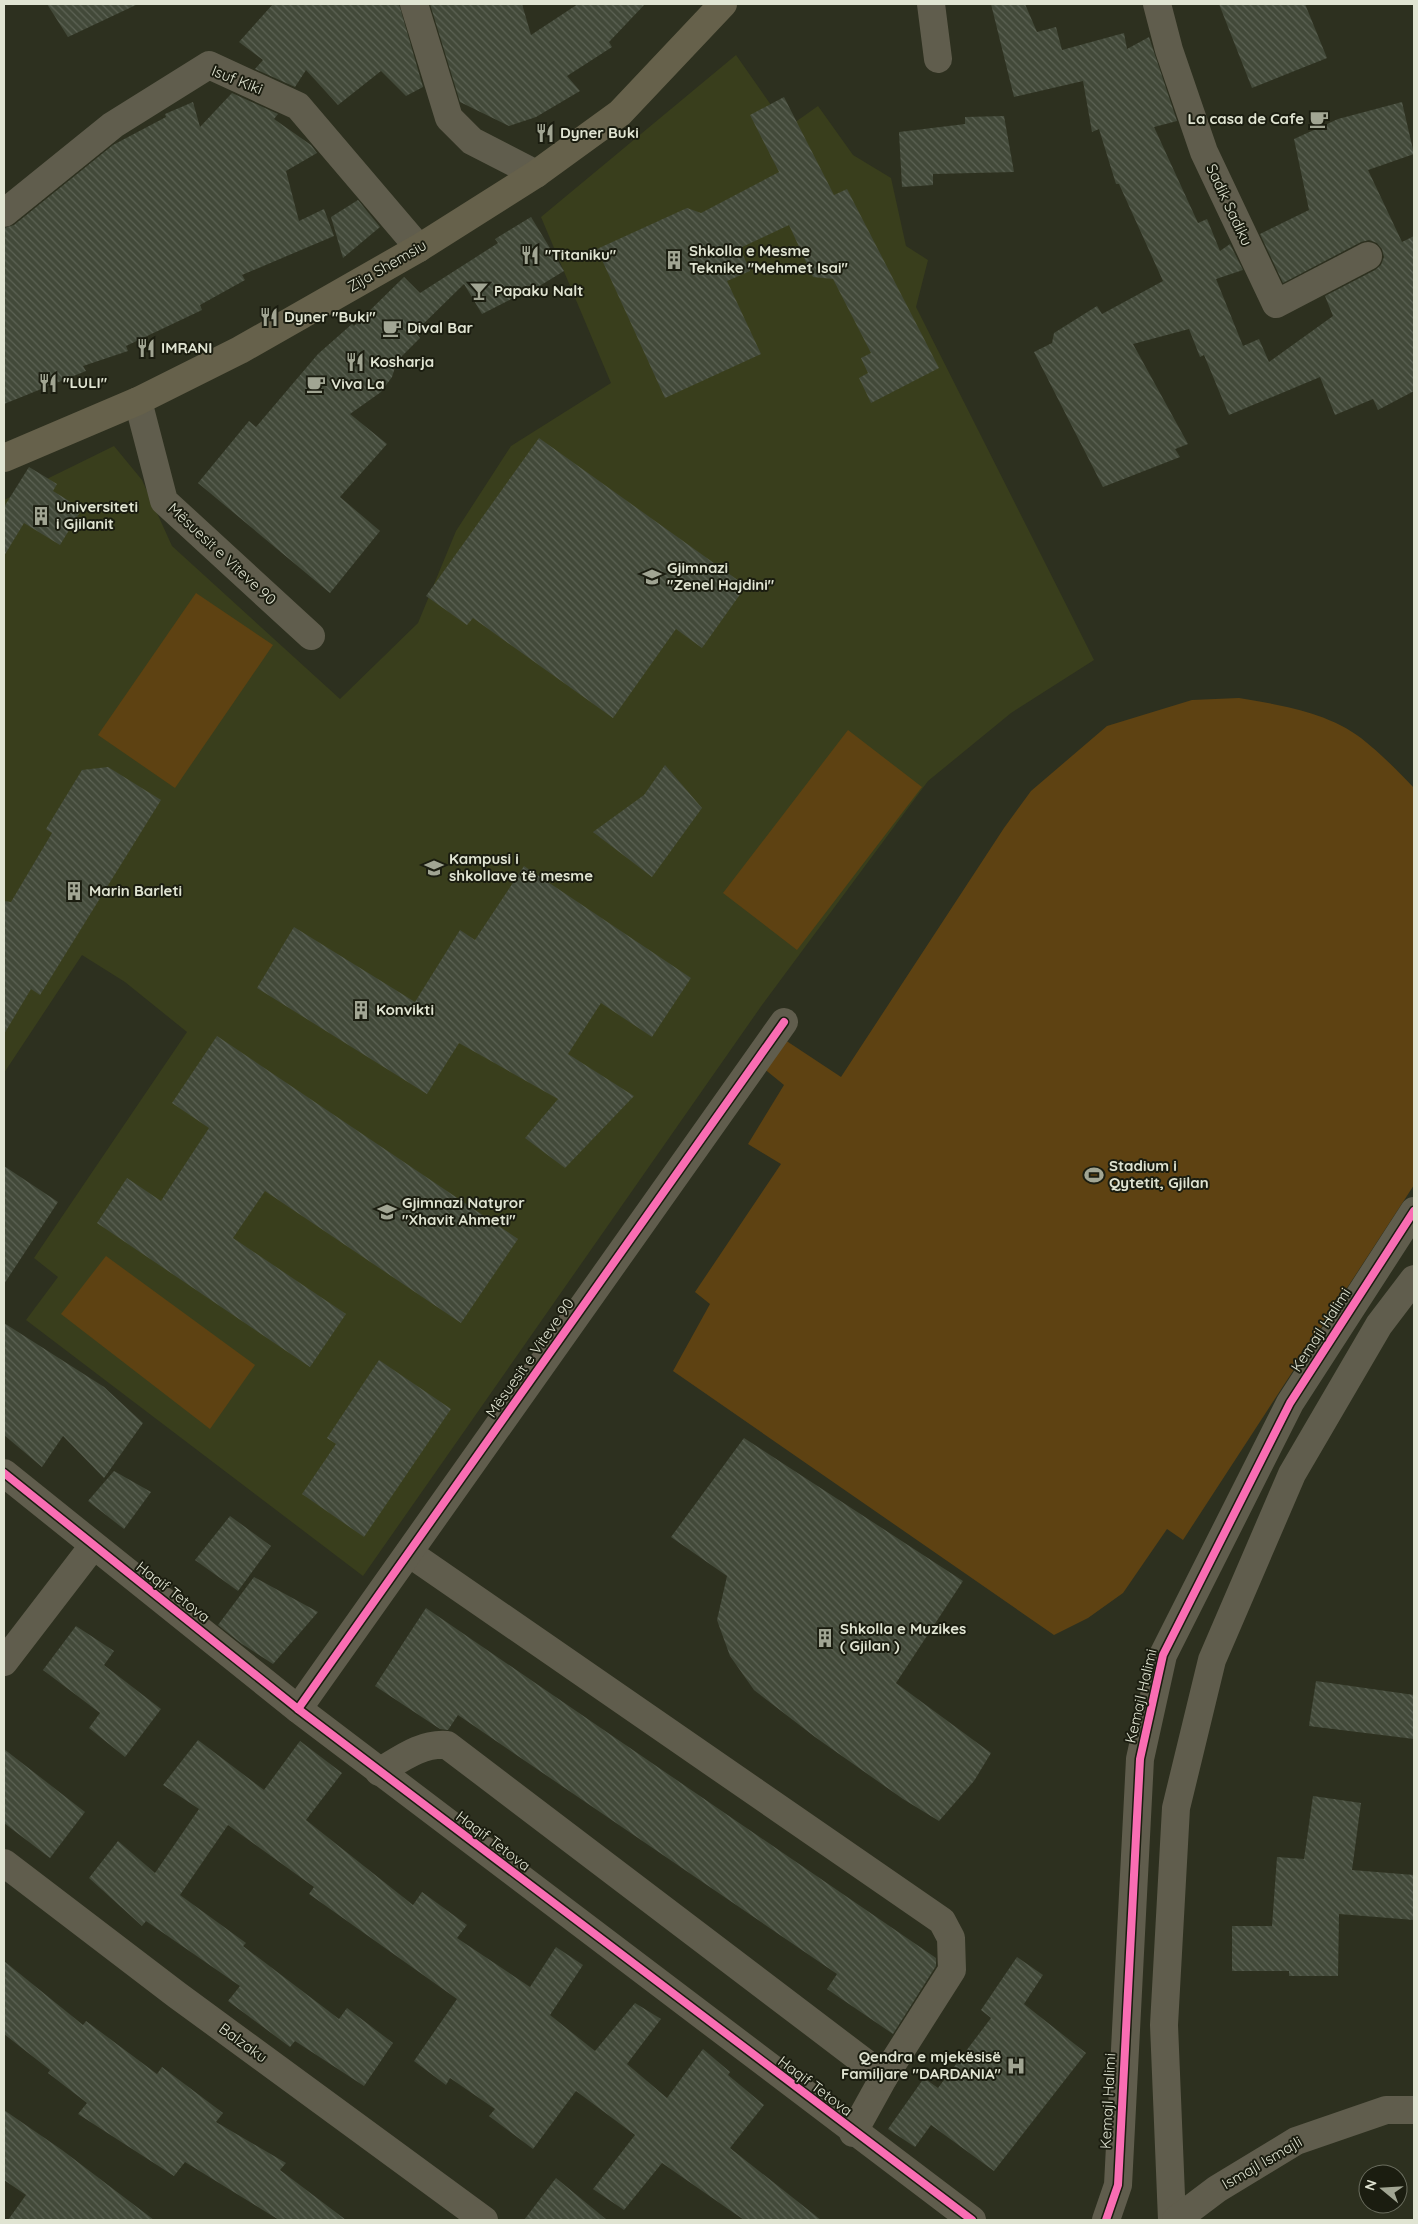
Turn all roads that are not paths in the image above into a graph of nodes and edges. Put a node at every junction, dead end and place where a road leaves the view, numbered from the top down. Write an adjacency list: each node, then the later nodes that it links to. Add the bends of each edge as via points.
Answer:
1 (414, 4): 6 (street, via 449,118 472,141)
2 (722, 4): 6 (main road, Zija Shemsiu, via 620,113)
3 (931, 4): 5 (street)
4 (1157, 4): 9 (street, Sadik Sadiku, via 1204,152 1276,304)
5 (938, 59)
6 (536, 174): 8 (main road, Zija Shemsiu)
7 (4, 212): 8 (street, Isuf Kiki, via 114,126 209,65 298,106)
8 (419, 248): 10 (main road, Zija Shemsiu, via 240,350)
9 (1368, 256)
10 (138, 401): 11 (main road, Zija Shemsiu); 12 (street, Mësuesit e Viteve 90, via 164,500)
11 (4, 458)
12 (311, 636)
13 (784, 1022): 18 (street, Mësuesit e Viteve 90)
14 (1414, 1211): 28 (street, Kemajl Halimi, via 1290,1403 1163,1655 1140,1759 1118,2185)
15 (1414, 1280): 29 (street, via 1379,1325 1292,1474 1212,1660 1176,1808 1164,2025)
16 (4, 1473): 17 (street, Haqif Tetova)
17 (93, 1546): 19 (street); 20 (street, Haqif Tetova)
18 (409, 1553): 20 (street, Mësuesit e Viteve 90); 23 (street, via 942,1921 951,1938 952,1970)
19 (4, 1662)
20 (298, 1709): 21 (street, Haqif Tetova)
21 (379, 1772): 23 (street, via 432,1744 447,1745); 25 (street, Haqif Tetova)
22 (4, 1863): 26 (street, Balzaku, via 177,1995)
23 (884, 2078): 25 (street)
24 (1414, 2110): 30 (street, Ismajl Ismajli, via 1386,2110 1296,2141 1217,2189)
25 (854, 2133): 27 (street, Haqif Tetova)
26 (484, 2220)
27 (972, 2220)
28 (1106, 2220)
29 (1172, 2220)
30 (1176, 2220)

